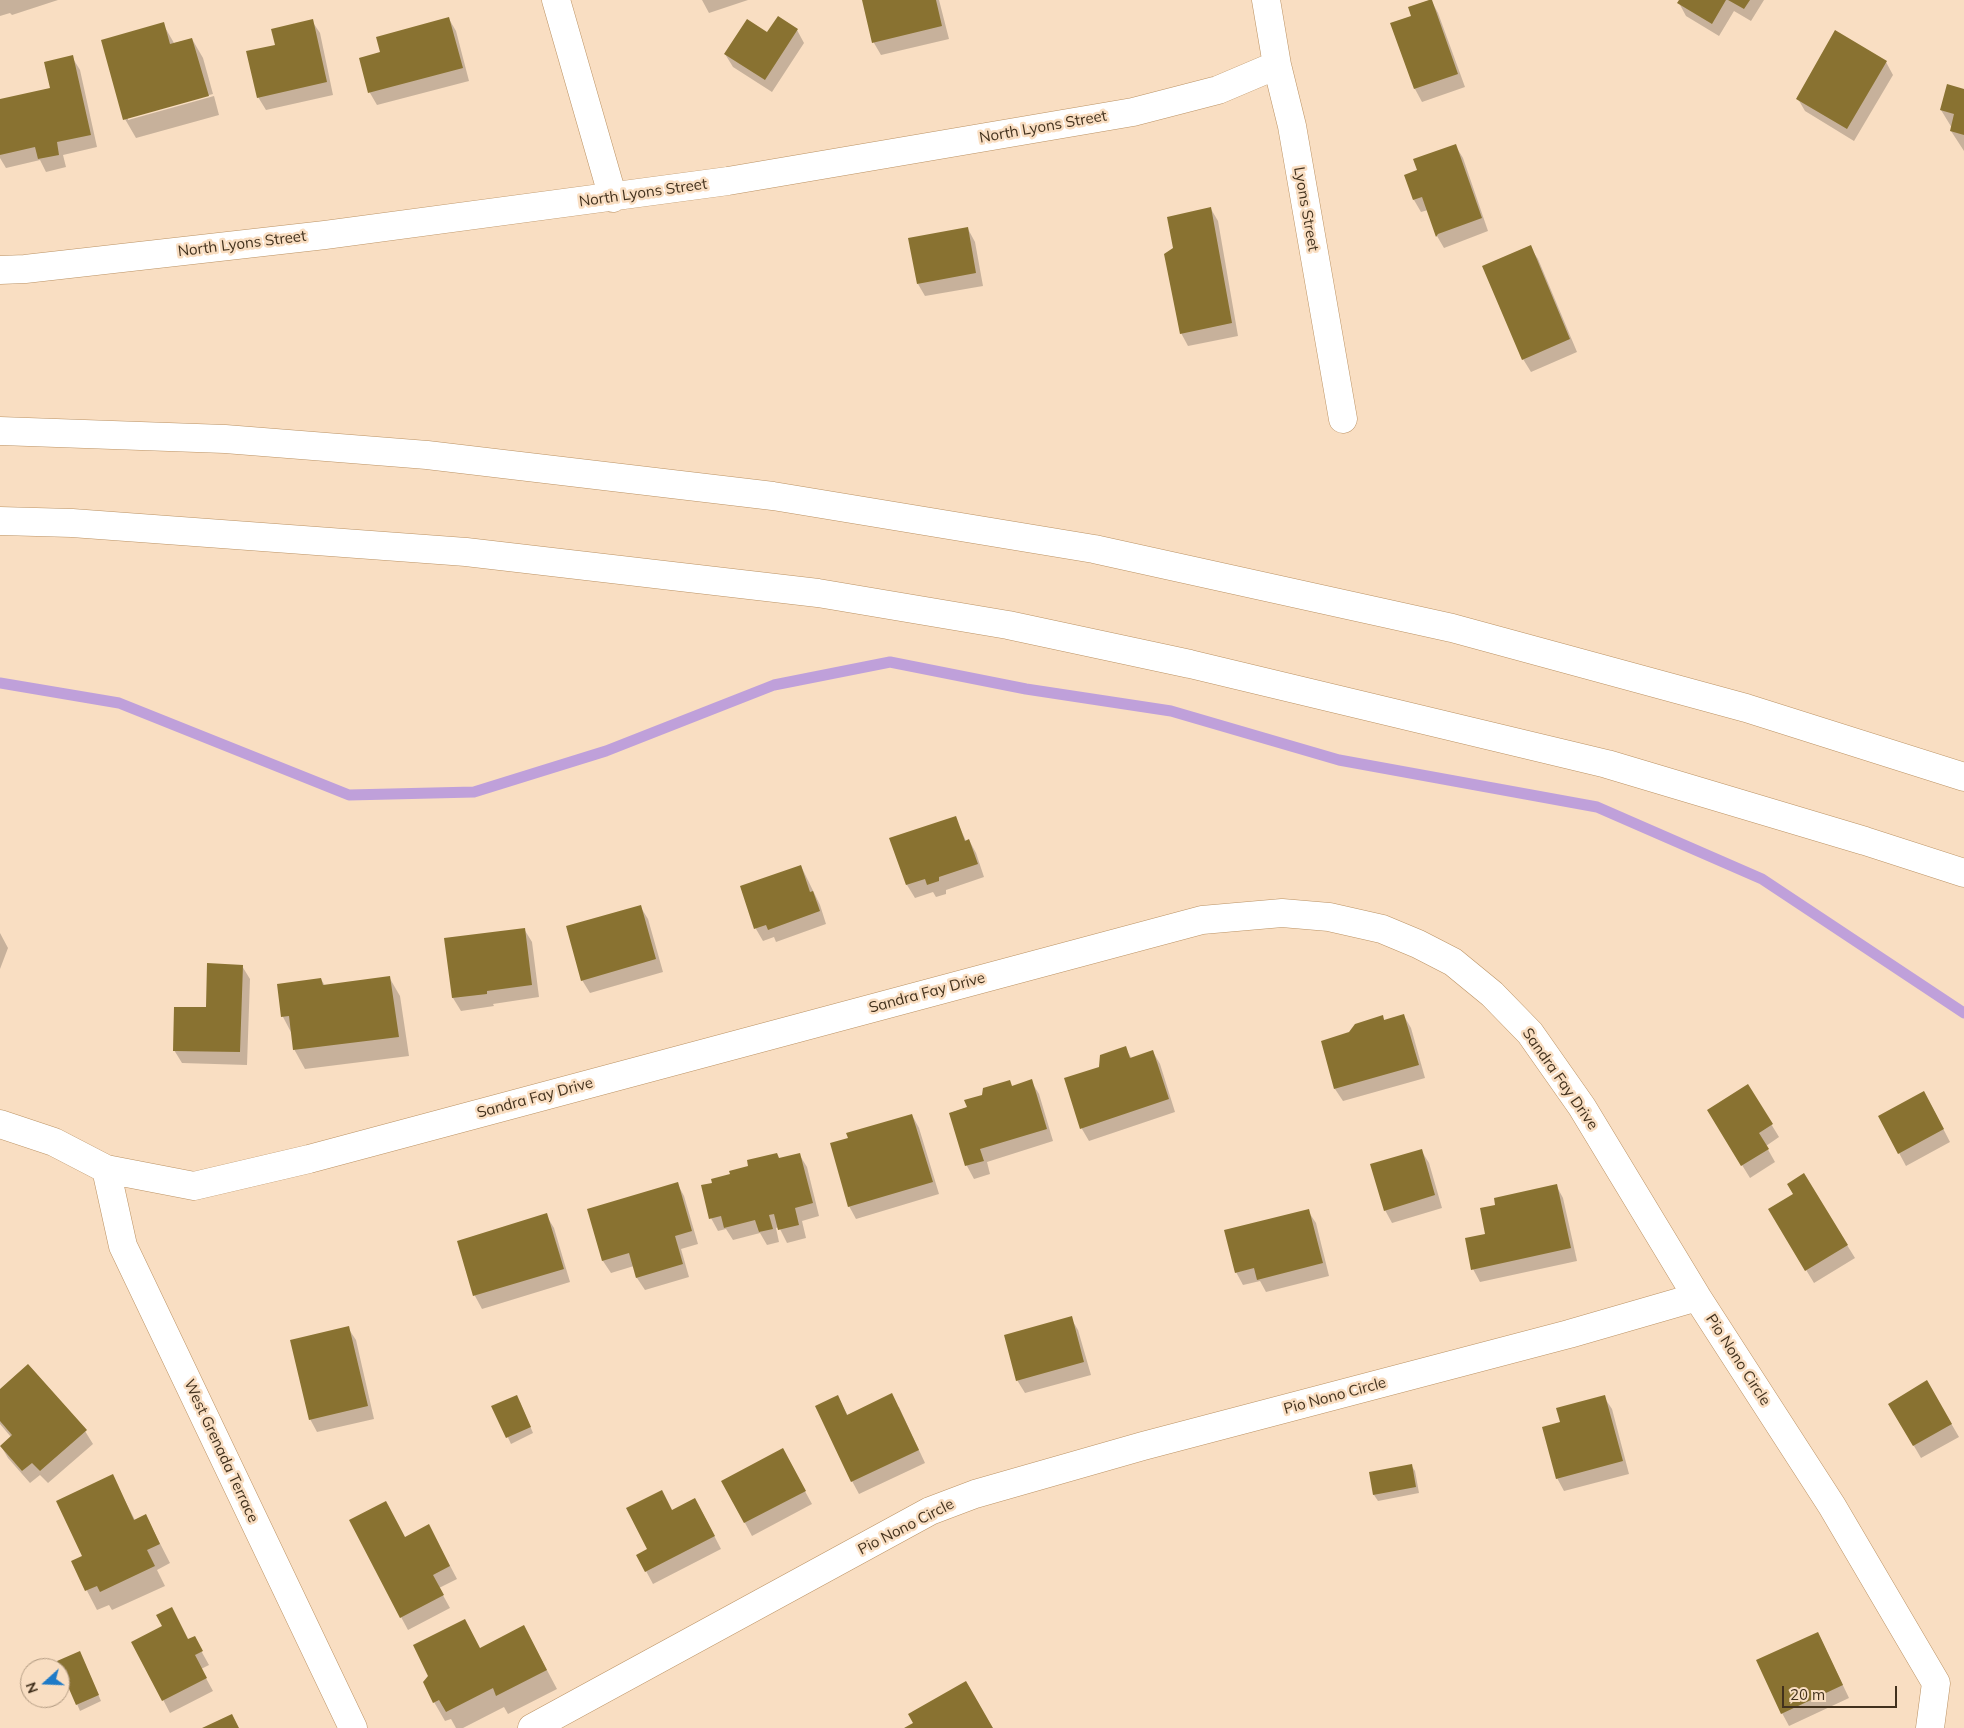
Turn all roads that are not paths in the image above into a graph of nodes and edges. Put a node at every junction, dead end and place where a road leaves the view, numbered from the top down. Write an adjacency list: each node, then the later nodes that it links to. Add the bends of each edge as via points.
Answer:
1 (556, 0): 4 (main road)
2 (1266, 0): 3 (main road, Lyons Street)
3 (1276, 65): 4 (main road, North Lyons Street, via 1218,90 1133,112); 6 (main road, Lyons Street, via 1292,126)
4 (613, 198): 5 (main road, North Lyons Street)
5 (0, 270)
6 (1343, 419)
7 (0, 432): 9 (main road, via 225,439 427,455 773,496 1094,549 1452,628 1746,708)
8 (0, 521): 10 (main road, via 82,523 466,552 818,593 1008,625 1190,664 1607,764 1865,840)
9 (1964, 777)
10 (1964, 873)
11 (0, 1124): 12 (main road, Sandra Fay Drive, via 54,1142)
12 (106, 1169): 13 (main road, Sandra Fay Drive, via 194,1186 309,1159 1202,920 1282,913 1329,917 1382,929 1453,962 1492,994 1530,1033 1582,1107); 14 (main road, West Grenada Terrace, via 123,1246)
13 (1697, 1297): 15 (main road, Pio Nono Circle, via 975,1494 930,1511); 16 (main road, Pio Nono Circle, via 1832,1506 1936,1683)
14 (353, 1728)
15 (532, 1728)
16 (1930, 1728)

